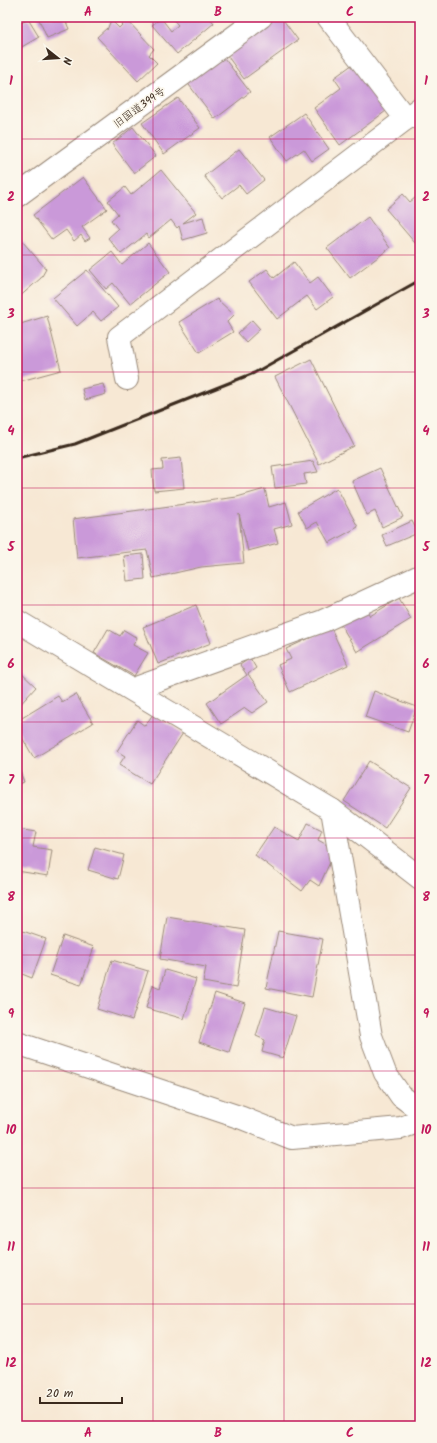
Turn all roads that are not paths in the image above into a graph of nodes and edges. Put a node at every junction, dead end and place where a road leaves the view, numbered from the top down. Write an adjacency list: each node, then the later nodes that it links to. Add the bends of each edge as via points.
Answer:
1 (261, 17): 4 (street, 旧国道399号)
2 (328, 17): 3 (street)
3 (413, 113): 5 (street, via 119,337)
4 (17, 196)
5 (127, 379)
6 (420, 576): 8 (street, via 323,621)
7 (17, 621): 8 (street)
8 (133, 689): 9 (street)
9 (332, 810): 10 (street); 12 (street, via 371,1036 385,1073 401,1096)
10 (420, 878)
11 (17, 1043): 13 (street, via 242,1118 292,1138 401,1128)
12 (420, 1110)
13 (420, 1122)

